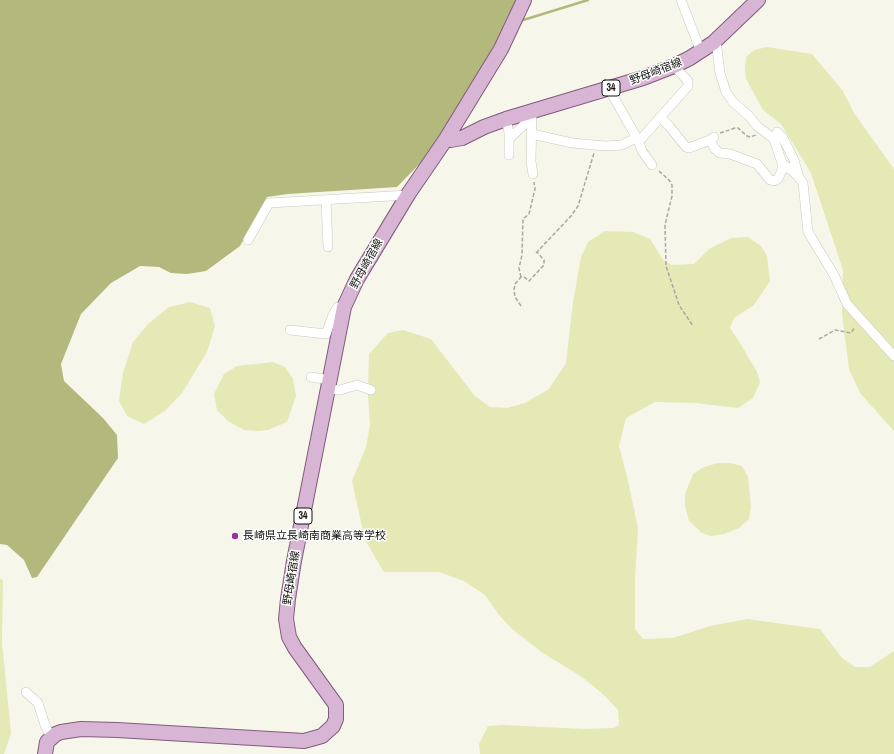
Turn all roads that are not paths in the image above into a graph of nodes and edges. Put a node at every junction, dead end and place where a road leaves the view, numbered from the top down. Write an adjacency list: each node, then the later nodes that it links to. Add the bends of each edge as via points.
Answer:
1 (524, 0): 13 (main road, 野母崎宿線 / 34, via 501,49)
2 (680, 0): 5 (street)
3 (758, 0): 4 (main road, 野母崎宿線 / 34)
4 (716, 40): 5 (main road, 野母崎宿線 / 34); 17 (street, via 720,73 726,92 757,126 774,138)
5 (701, 52): 6 (main road, 野母崎宿線 / 34)
6 (674, 66): 7 (main road, 野母崎宿線 / 34); 9 (street, via 688,81 688,86)
7 (610, 88): 8 (main road, 野母崎宿線 / 34); 15 (street)
8 (528, 112): 10 (main road, 野母崎宿線 / 34); 12 (street); 14 (street, via 526,123)
9 (660, 117): 15 (street, via 642,138); 17 (street, via 689,148 712,138 715,149 720,153 757,164 771,181 778,179)
10 (506, 119): 13 (main road, 野母崎宿線 / 34, via 462,138); 14 (street)
11 (777, 132): 20 (street, via 783,138 794,160)
12 (532, 134): 15 (street, via 597,146 622,145); 19 (street)
13 (446, 139): 21 (main road, 野母崎宿線 / 34)
14 (509, 139): 16 (street)
15 (637, 139): 18 (street)
16 (508, 155)
17 (782, 163): 20 (street)
18 (652, 165)
19 (533, 174)
20 (799, 178): 27 (street, via 803,183 808,232 834,274 847,304)
21 (408, 195): 22 (street); 25 (main road, 野母崎宿線 / 34, via 357,279)
22 (326, 200): 23 (street, via 269,203); 24 (street)
23 (248, 240)
24 (328, 247)
25 (344, 307): 26 (street, via 338,307 326,334); 29 (main road, 野母崎宿線 / 34)
26 (290, 330)
27 (894, 356)
28 (311, 377): 29 (street)
29 (329, 385): 30 (street, via 340,390 357,386); 32 (main road, 野母崎宿線 / 34, via 294,561 286,619 289,637 295,648 336,705 333,726 322,736 304,741 117,730 74,730)
30 (371, 390)
31 (26, 692): 32 (street, via 38,703)
32 (51, 737): 33 (main road, via 47,742)
33 (45, 754)

